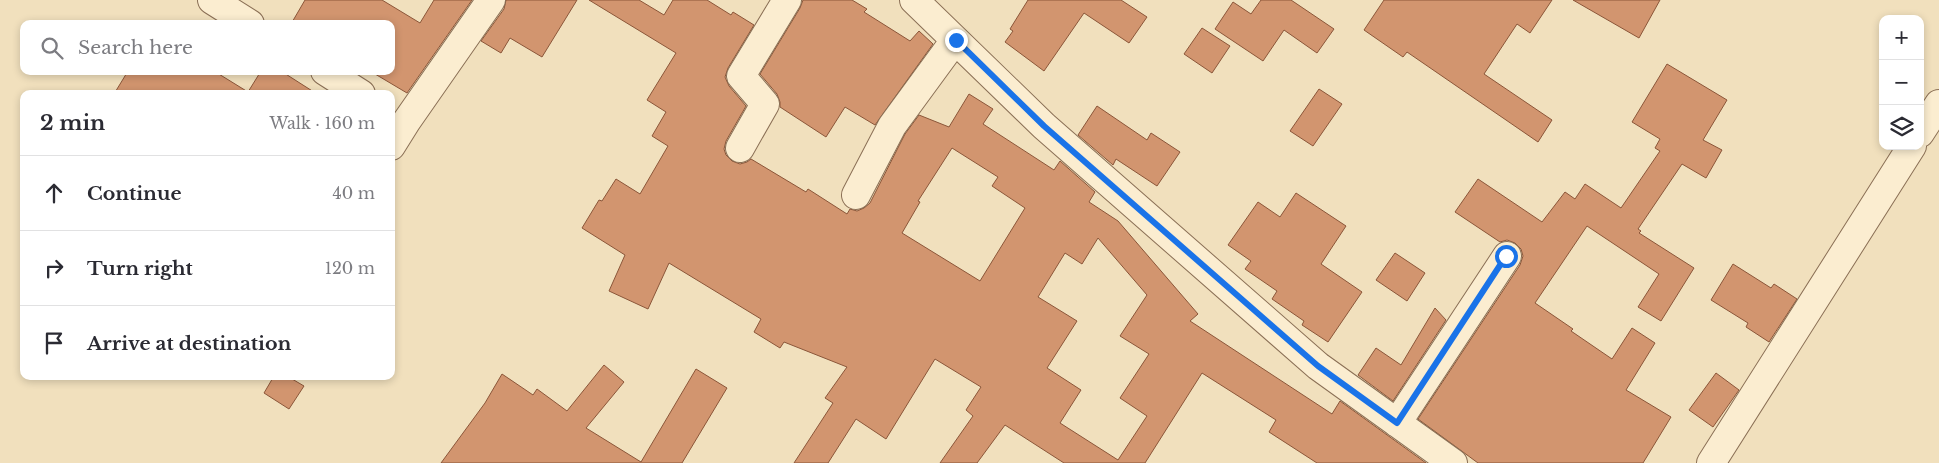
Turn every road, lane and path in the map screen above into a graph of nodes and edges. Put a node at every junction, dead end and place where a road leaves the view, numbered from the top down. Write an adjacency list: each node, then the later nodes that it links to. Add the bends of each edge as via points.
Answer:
1 (212, 0): 5 (street)
2 (491, 0): 10 (street)
3 (787, 0): 12 (street, via 741,76 765,104)
4 (914, 0): 6 (street)
5 (244, 20)
6 (956, 40): 14 (street, via 892,126); 16 (street, via 1044,126 1318,366)
7 (331, 75): 8 (street)
8 (355, 90)
9 (1939, 104): 11 (street)
10 (398, 118)
11 (1924, 127)
12 (740, 148)
13 (1909, 150): 18 (street)
14 (856, 195)
15 (1506, 256): 16 (street)
16 (1397, 423): 17 (street)
17 (1453, 463)
18 (1711, 463)

